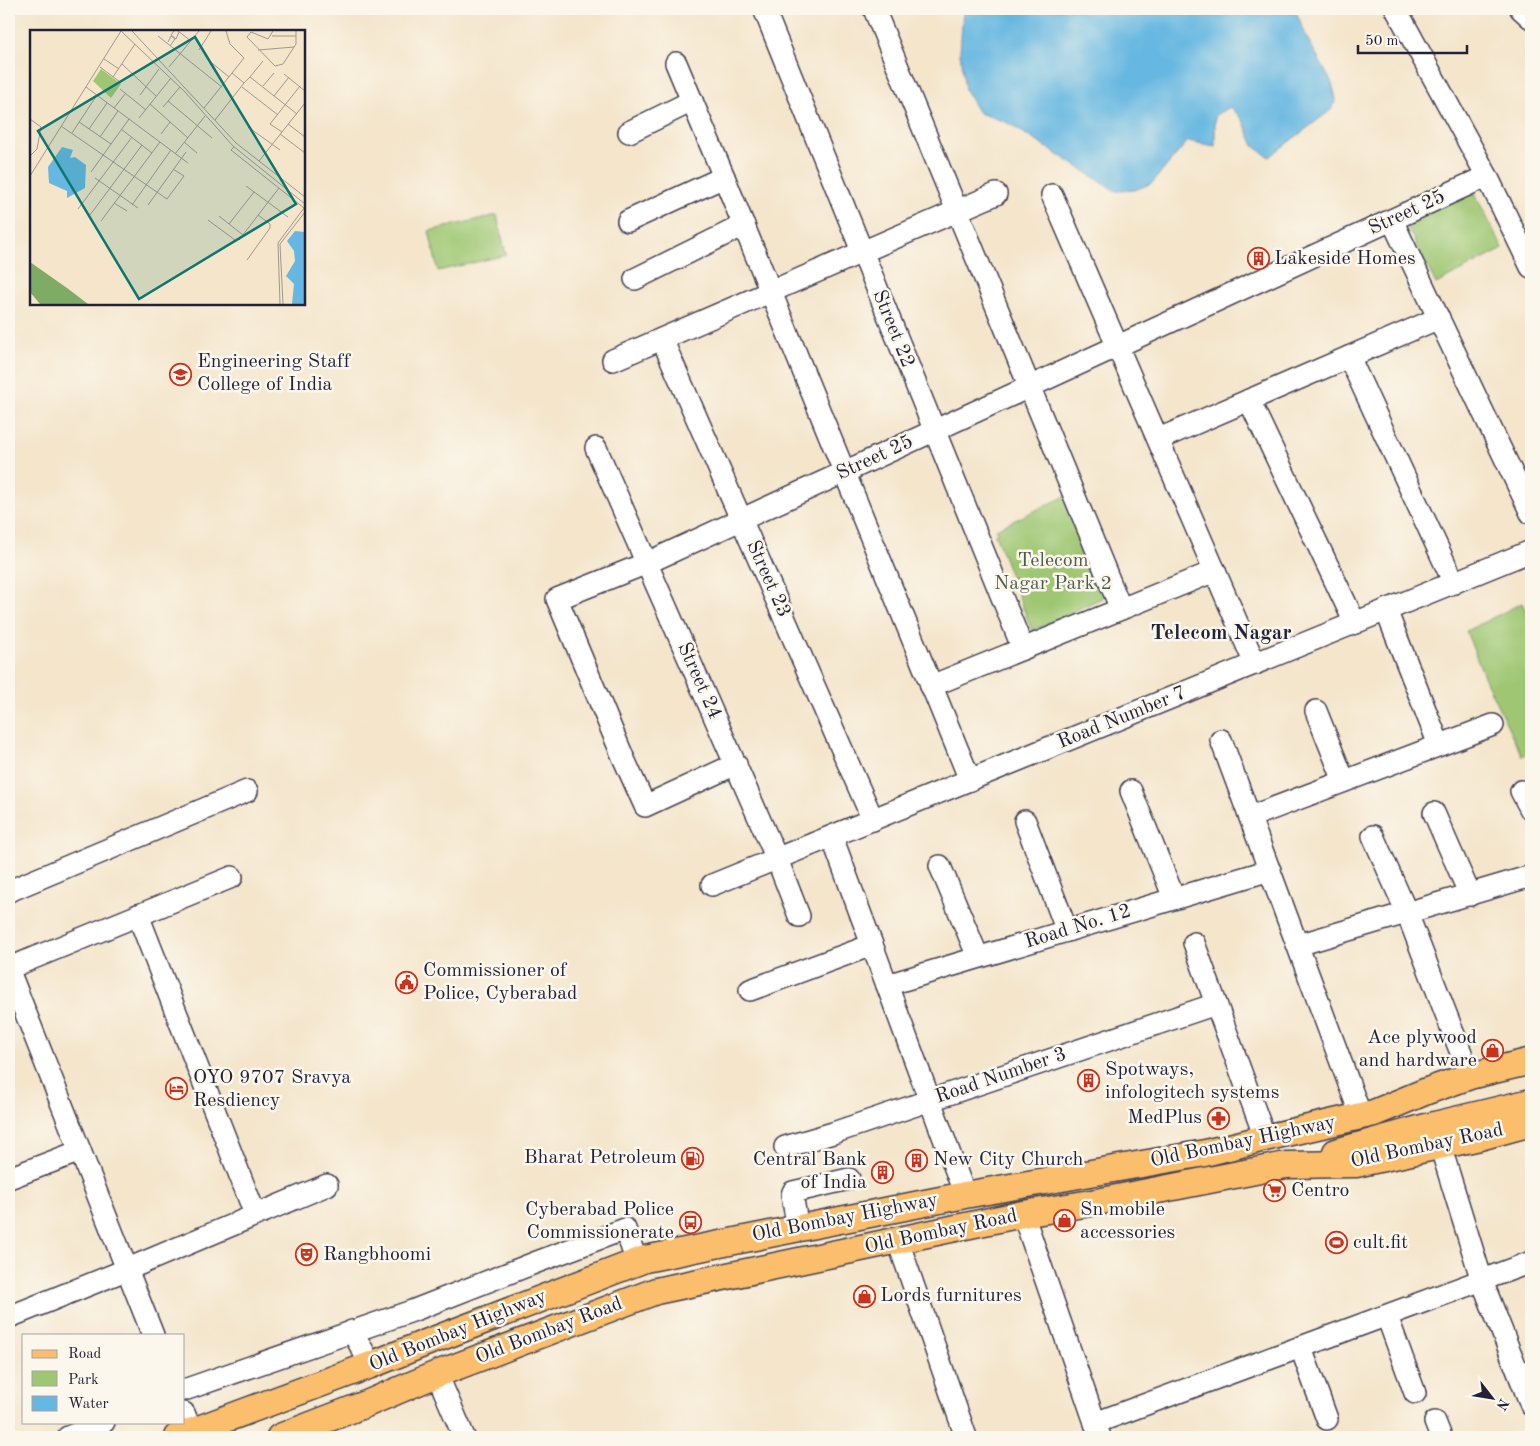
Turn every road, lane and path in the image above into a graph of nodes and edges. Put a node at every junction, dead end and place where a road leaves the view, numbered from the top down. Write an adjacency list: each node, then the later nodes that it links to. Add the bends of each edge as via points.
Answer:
1 (764, 9): 17 (street, Street 22)
2 (874, 9): 13 (street)
3 (1396, 9): 9 (street)
4 (1521, 9): 5 (street)
5 (1531, 18)
6 (676, 63): 7 (street)
7 (692, 101): 8 (street); 10 (street)
8 (629, 132)
9 (1487, 176): 14 (street, Street 25); 18 (street)
10 (724, 177): 15 (street); 16 (street)
11 (996, 194): 13 (street)
12 (1052, 195): 23 (street)
13 (956, 211): 17 (street); 26 (street)
14 (1392, 220): 21 (street); 23 (street, Street 25)
15 (628, 221)
16 (744, 226): 19 (street); 20 (street)
17 (862, 252): 20 (street); 28 (street, Street 22)
18 (1531, 267)
19 (635, 279)
20 (771, 291): 22 (street); 31 (street)
21 (1439, 318): 24 (street); 32 (street)
22 (662, 339): 25 (street); 33 (street, Street 23)
23 (1118, 346): 26 (street, Street 25); 29 (street)
24 (1349, 357): 27 (street); 37 (street)
25 (613, 360)
26 (1029, 387): 28 (street, Street 25); 38 (street)
27 (1249, 400): 29 (street); 40 (street)
28 (934, 431): 31 (street, Street 25); 41 (street, Street 22)
29 (1159, 439): 36 (street)
30 (596, 448): 35 (street, Street 24)
31 (845, 472): 33 (street, Street 25); 43 (street)
32 (1531, 513)
33 (742, 519): 35 (street, Street 25); 57 (street, Street 23)
34 (1531, 551): 37 (street, Road Number 7)
35 (647, 563): 48 (street, Street 24); 48 (street, Street 25, via 557,599 623,757 645,806)
36 (1215, 571): 38 (street); 42 (street)
37 (1454, 583): 39 (street, Road Number 7)
38 (1121, 609): 41 (street)
39 (1386, 610): 40 (street, Road Number 7); 47 (street)
40 (1355, 623): 42 (street, Road Number 7)
41 (1022, 649): 43 (street)
42 (1255, 664): 49 (street, Road Number 7)
43 (932, 686): 49 (street)
44 (1316, 710): 50 (street)
45 (1493, 725): 47 (street)
46 (1221, 740): 56 (street)
47 (1440, 745): 50 (street)
48 (736, 764): 61 (street, Street 24)
49 (970, 780): 57 (street, Road Number 7)
50 (1344, 781): 56 (street)
51 (247, 791): 67 (street)
52 (1131, 791): 69 (street)
53 (1521, 791): 54 (street)
54 (1531, 810)
55 (1434, 813): 68 (street)
56 (1250, 816): 63 (street)
57 (873, 820): 59 (street, Road Number 7)
58 (1025, 821): 73 (street)
59 (832, 836): 61 (street, Road Number 7); 75 (street)
60 (1373, 836): 70 (street)
61 (777, 859): 66 (street, Road Number 7); 72 (street, Street 24)
62 (940, 866): 77 (street)
63 (1270, 870): 69 (street, Road No. 12); 76 (street)
64 (232, 876): 71 (street)
65 (1531, 876): 68 (street)
66 (712, 885)
67 (9, 891)
68 (1470, 894): 70 (street)
69 (1174, 898): 73 (street, Road No. 12)
70 (1407, 913): 76 (street); 83 (street)
71 (138, 915): 78 (street); 97 (street)
72 (799, 916)
73 (1067, 931): 77 (street, Road No. 12)
74 (1194, 943): 81 (street)
75 (872, 945): 79 (street); 80 (street)
76 (1298, 945): 87 (street)
77 (978, 957): 79 (street, Road No. 12)
78 (9, 969): 92 (street)
79 (887, 985): 85 (street)
80 (750, 990)
81 (1216, 1004): 85 (street, Road Number 3); 90 (street)
82 (1531, 1061): 83 (main road, Old Bombay Highway)
83 (1470, 1076): 87 (main road, Old Bombay Highway)
84 (1531, 1080): 89 (main road)
85 (930, 1100): 91 (street, Road Number 3); 96 (street)
86 (1531, 1102): 89 (main road)
87 (1367, 1114): 89 (main road); 90 (main road, Old Bombay Highway)
88 (1531, 1123): 89 (main road, Old Bombay Road, via 1480,1137)
89 (1428, 1126): 98 (main road, Old Bombay Road, via 1286,1165); 104 (street)
90 (1265, 1138): 96 (main road, Old Bombay Highway, via 1205,1153)
91 (785, 1146)
92 (80, 1151): 93 (street); 103 (street)
93 (9, 1178)
94 (849, 1179): 99 (street, via 793,1192)
95 (327, 1185): 97 (street)
96 (965, 1195): 99 (main road, Old Bombay Highway)
97 (255, 1214): 103 (street)
98 (1024, 1214): 100 (main road, Old Bombay Road); 119 (street)
99 (798, 1228): 101 (main road, Old Bombay Highway)
100 (898, 1241): 111 (main road, Old Bombay Road, via 656,1291); 124 (street)
101 (637, 1262): 107 (street, via 625,1229); 110 (main road, Old Bombay Highway)
102 (1531, 1262): 104 (street)
103 (128, 1269): 106 (street); 108 (street)
104 (1482, 1281): 105 (street); 114 (street)
105 (1387, 1316): 109 (street); 113 (street)
106 (9, 1317)
107 (352, 1331): 110 (street); 112 (street)
108 (153, 1334)
109 (1301, 1348): 116 (street); 119 (street)
110 (372, 1365): 118 (main road, Old Bombay Highway)
111 (438, 1374): 115 (main road, Old Bombay Road); 123 (street)
112 (185, 1390)
113 (1415, 1393)
114 (1531, 1403)
115 (366, 1404): 120 (main road); 122 (main road)
116 (1328, 1419)
117 (99, 1424): 121 (street)
118 (184, 1427)
119 (1098, 1430)
120 (282, 1436)
121 (68, 1437)
122 (320, 1437)
123 (464, 1437)
124 (966, 1437)

